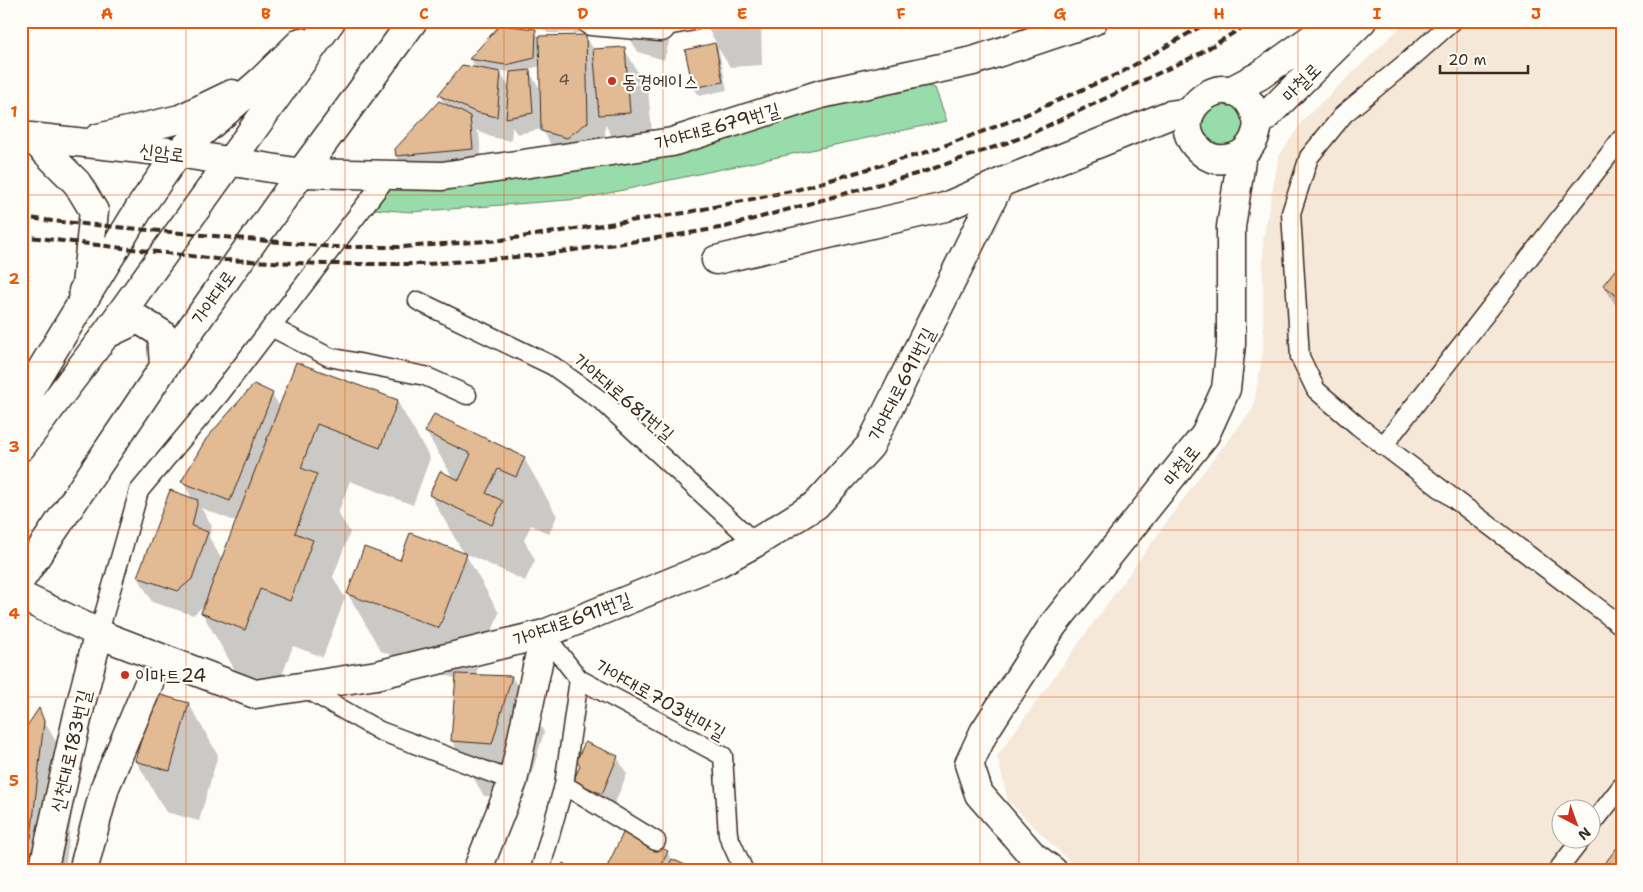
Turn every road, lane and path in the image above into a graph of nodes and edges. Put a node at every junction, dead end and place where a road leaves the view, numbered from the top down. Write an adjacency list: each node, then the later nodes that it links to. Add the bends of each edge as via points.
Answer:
1 (322, 21): 11 (main road)
2 (332, 21): 20 (main road)
3 (413, 21): 21 (main road, 가야대로)
4 (591, 21): 10 (main road)
5 (694, 21): 10 (lane)
6 (1093, 21): 22 (main road, 가야대로679번길, via 973,61 821,94 672,142 442,176)
7 (1336, 21): 12 (main road, via 1259,76)
8 (1362, 21): 14 (main road, 마철로)
9 (1452, 21): 32 (lane, via 1344,114 1309,157 1291,213 1300,357 1316,390)
10 (661, 27)
11 (261, 81): 17 (main road, via 180,119); 18 (main road)
12 (1230, 90): 13 (main road, via 1207,94); 14 (main road, via 1250,103)
13 (1190, 112): 19 (main road, via 1190,138 1196,149 1219,160 1231,160); 23 (main road, via 1169,115)
14 (1258, 124): 19 (main road, 마철로, via 1257,136)
15 (26, 137): 17 (main road, 신암로); 26 (main road, via 77,183 94,211 86,285)
16 (1622, 138): 32 (lane)
17 (78, 143): 18 (main road, 신암로)
18 (178, 153): 20 (main road, 신암로); 26 (main road, via 139,209)
19 (1242, 154): 54 (main road, 마철로, via 1231,227 1231,344 1226,389 1205,435 1053,624 984,732 969,764 979,794 1033,856)
20 (230, 162): 21 (main road, 신암로); 28 (main road)
21 (301, 173): 22 (main road, 가야대로679번길); 29 (main road, 가야대로)
22 (389, 174): 27 (lane)
23 (1000, 183): 24 (main road, via 945,207); 34 (main road, 가야대로691번길, via 870,446 816,505)
24 (716, 260)
25 (418, 301): 34 (lane, 가야대로681번길, via 560,371 603,402)
26 (74, 315): 31 (main road)
27 (271, 327): 30 (lane, via 330,357 425,376); 38 (lane, via 220,394 139,490)
28 (106, 334): 29 (main road, via 138,319 162,334); 33 (main road)
29 (164, 367): 35 (main road, 가야대로)
30 (467, 394)
31 (21, 403)
32 (1383, 446): 37 (lane)
33 (21, 447)
34 (755, 543): 39 (main road, 가야대로691번길, via 718,563)
35 (21, 579)
36 (21, 596): 38 (main road, 가야대로691번길)
37 (1622, 626)
38 (99, 632): 42 (main road, 가야대로691번길, via 255,694); 49 (main road, 신천대로183번길)
39 (544, 634): 40 (lane, 가야대로703번마길); 42 (main road, 가야대로691번길, via 377,675); 43 (main road)
40 (579, 679): 44 (lane); 53 (lane, 가야대로703번마길, via 723,756 728,835)
41 (149, 683): 50 (main road, via 105,787)
42 (303, 687): 43 (lane, via 380,731)
43 (513, 781): 51 (main road)
44 (564, 786): 47 (lane); 52 (lane)
45 (1622, 786): 46 (lane)
46 (1600, 814)
47 (656, 840)
48 (1573, 850): 55 (lane)
49 (43, 871)
50 (83, 871)
51 (477, 871)
52 (540, 871)
53 (744, 871)
54 (1053, 871)
55 (1556, 871)

